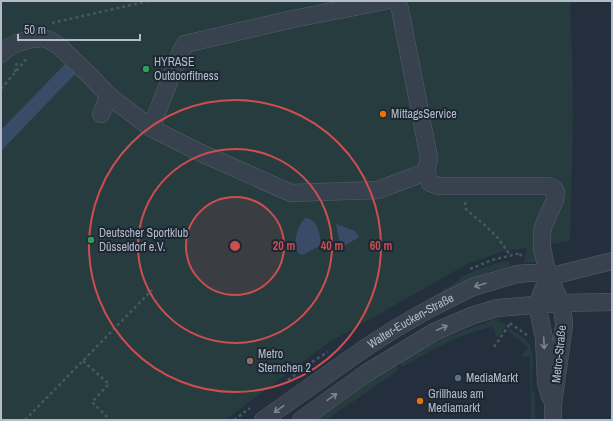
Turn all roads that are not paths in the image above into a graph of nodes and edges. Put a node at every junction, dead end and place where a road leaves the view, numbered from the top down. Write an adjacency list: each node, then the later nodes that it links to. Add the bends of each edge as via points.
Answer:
1 (385, 1): 6 (street, via 186,44)
2 (394, 1): 7 (street, via 400,9 429,158)
3 (1, 54): 4 (street, via 17,43 42,38 49,40 59,46)
4 (109, 96): 5 (street); 6 (street)
5 (101, 114)
6 (151, 128): 7 (street, via 291,193 378,190)
7 (426, 172): 9 (street, via 430,183 439,186 553,188 556,200 543,227 542,235)
8 (612, 260): 9 (street)
9 (548, 277): 11 (street); 12 (street); 14 (street, Walter-Eucken-Straße, one-way to 14, via 529,273 517,274 472,287 368,346)
10 (612, 302): 11 (street, Walter-Eucken-Straße)
11 (561, 303): 12 (street, Walter-Eucken-Straße); 13 (street, Metro-Straße, via 564,325)
12 (537, 305): 13 (street, Metro-Straße, one-way to 13, via 544,338 546,383); 15 (street, Walter-Eucken-Straße, one-way to 12, via 365,374 434,332 497,308)
13 (553, 412)
14 (263, 420)
15 (301, 420)

